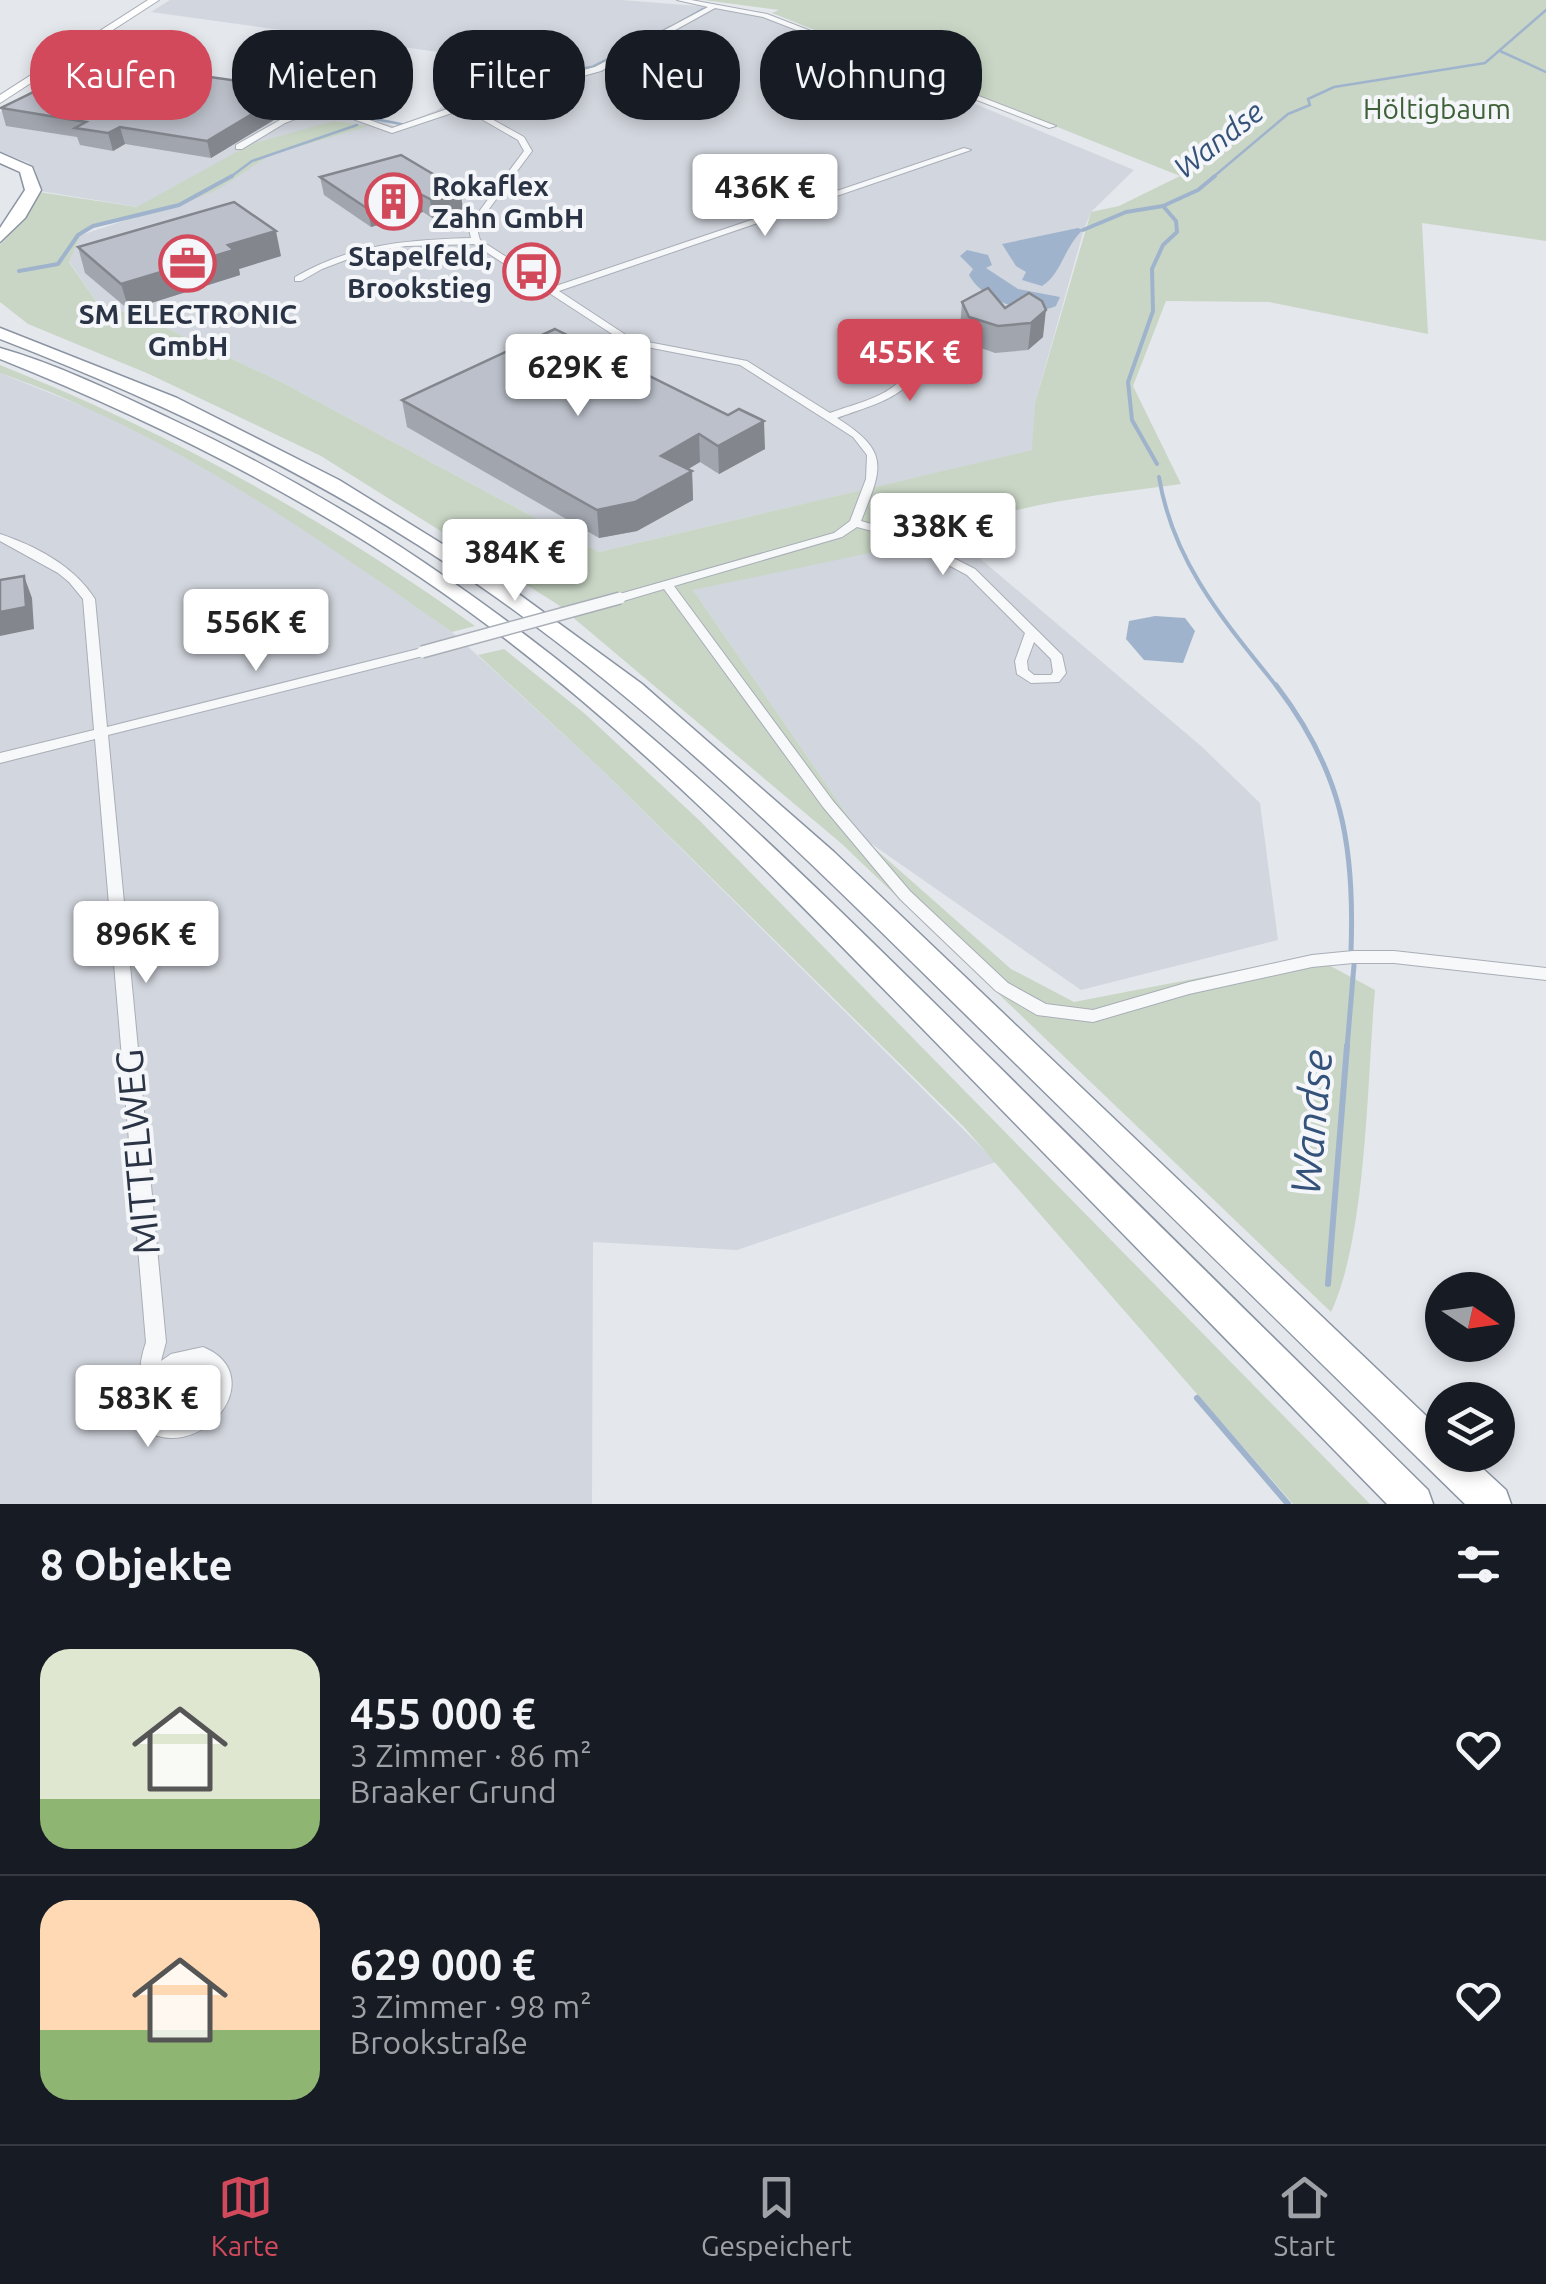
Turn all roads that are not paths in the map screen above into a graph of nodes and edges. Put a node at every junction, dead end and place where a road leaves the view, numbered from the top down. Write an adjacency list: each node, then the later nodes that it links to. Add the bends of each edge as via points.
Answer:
1 (154, 0): 5 (main road)
2 (680, 0): 3 (street)
3 (714, 6): 4 (street); 8 (street, via 766,15)
4 (585, 72)
5 (0, 100)
6 (433, 119): 9 (street, via 392,132 346,112 304,108)
7 (488, 120): 13 (street, via 521,139 528,151 479,217)
8 (1052, 126)
9 (239, 147)
10 (967, 150): 15 (street)
11 (0, 158): 12 (highway, via 20,164 33,190)
12 (0, 234)
13 (476, 241): 14 (street, via 380,244); 15 (street)
14 (298, 279)
15 (550, 291): 21 (street, via 629,340 743,363)
16 (0, 312): 20 (highway)
17 (0, 333): 20 (highway)
18 (920, 344): 21 (street, via 922,362 912,380)
19 (0, 353): 32 (highway, via 156,416 257,467 487,614 604,707 762,850)
20 (59, 354): 33 (highway, via 179,403 391,516 634,690 794,829)
21 (833, 416): 22 (street, via 872,455 872,478)
22 (856, 522): 24 (street, via 823,542); 25 (street, via 949,557)
23 (0, 538): 26 (street, MITTELWEG, via 85,590)
24 (666, 584): 26 (street, bridge); 28 (street, via 828,804 905,895 1002,987 1044,1010 1093,1016 1189,988 1353,957)
25 (1030, 635)
26 (101, 735): 27 (street); 29 (street, MITTELWEG)
27 (0, 758)
28 (1546, 974)
29 (156, 1342): 30 (street); 31 (street, MITTELWEG, via 148,1363)
30 (170, 1363): 31 (street); 31 (street, via 203,1356 215,1362 224,1384 210,1412 186,1429 159,1427)
31 (151, 1388)
32 (1414, 1504)
33 (1492, 1504)

